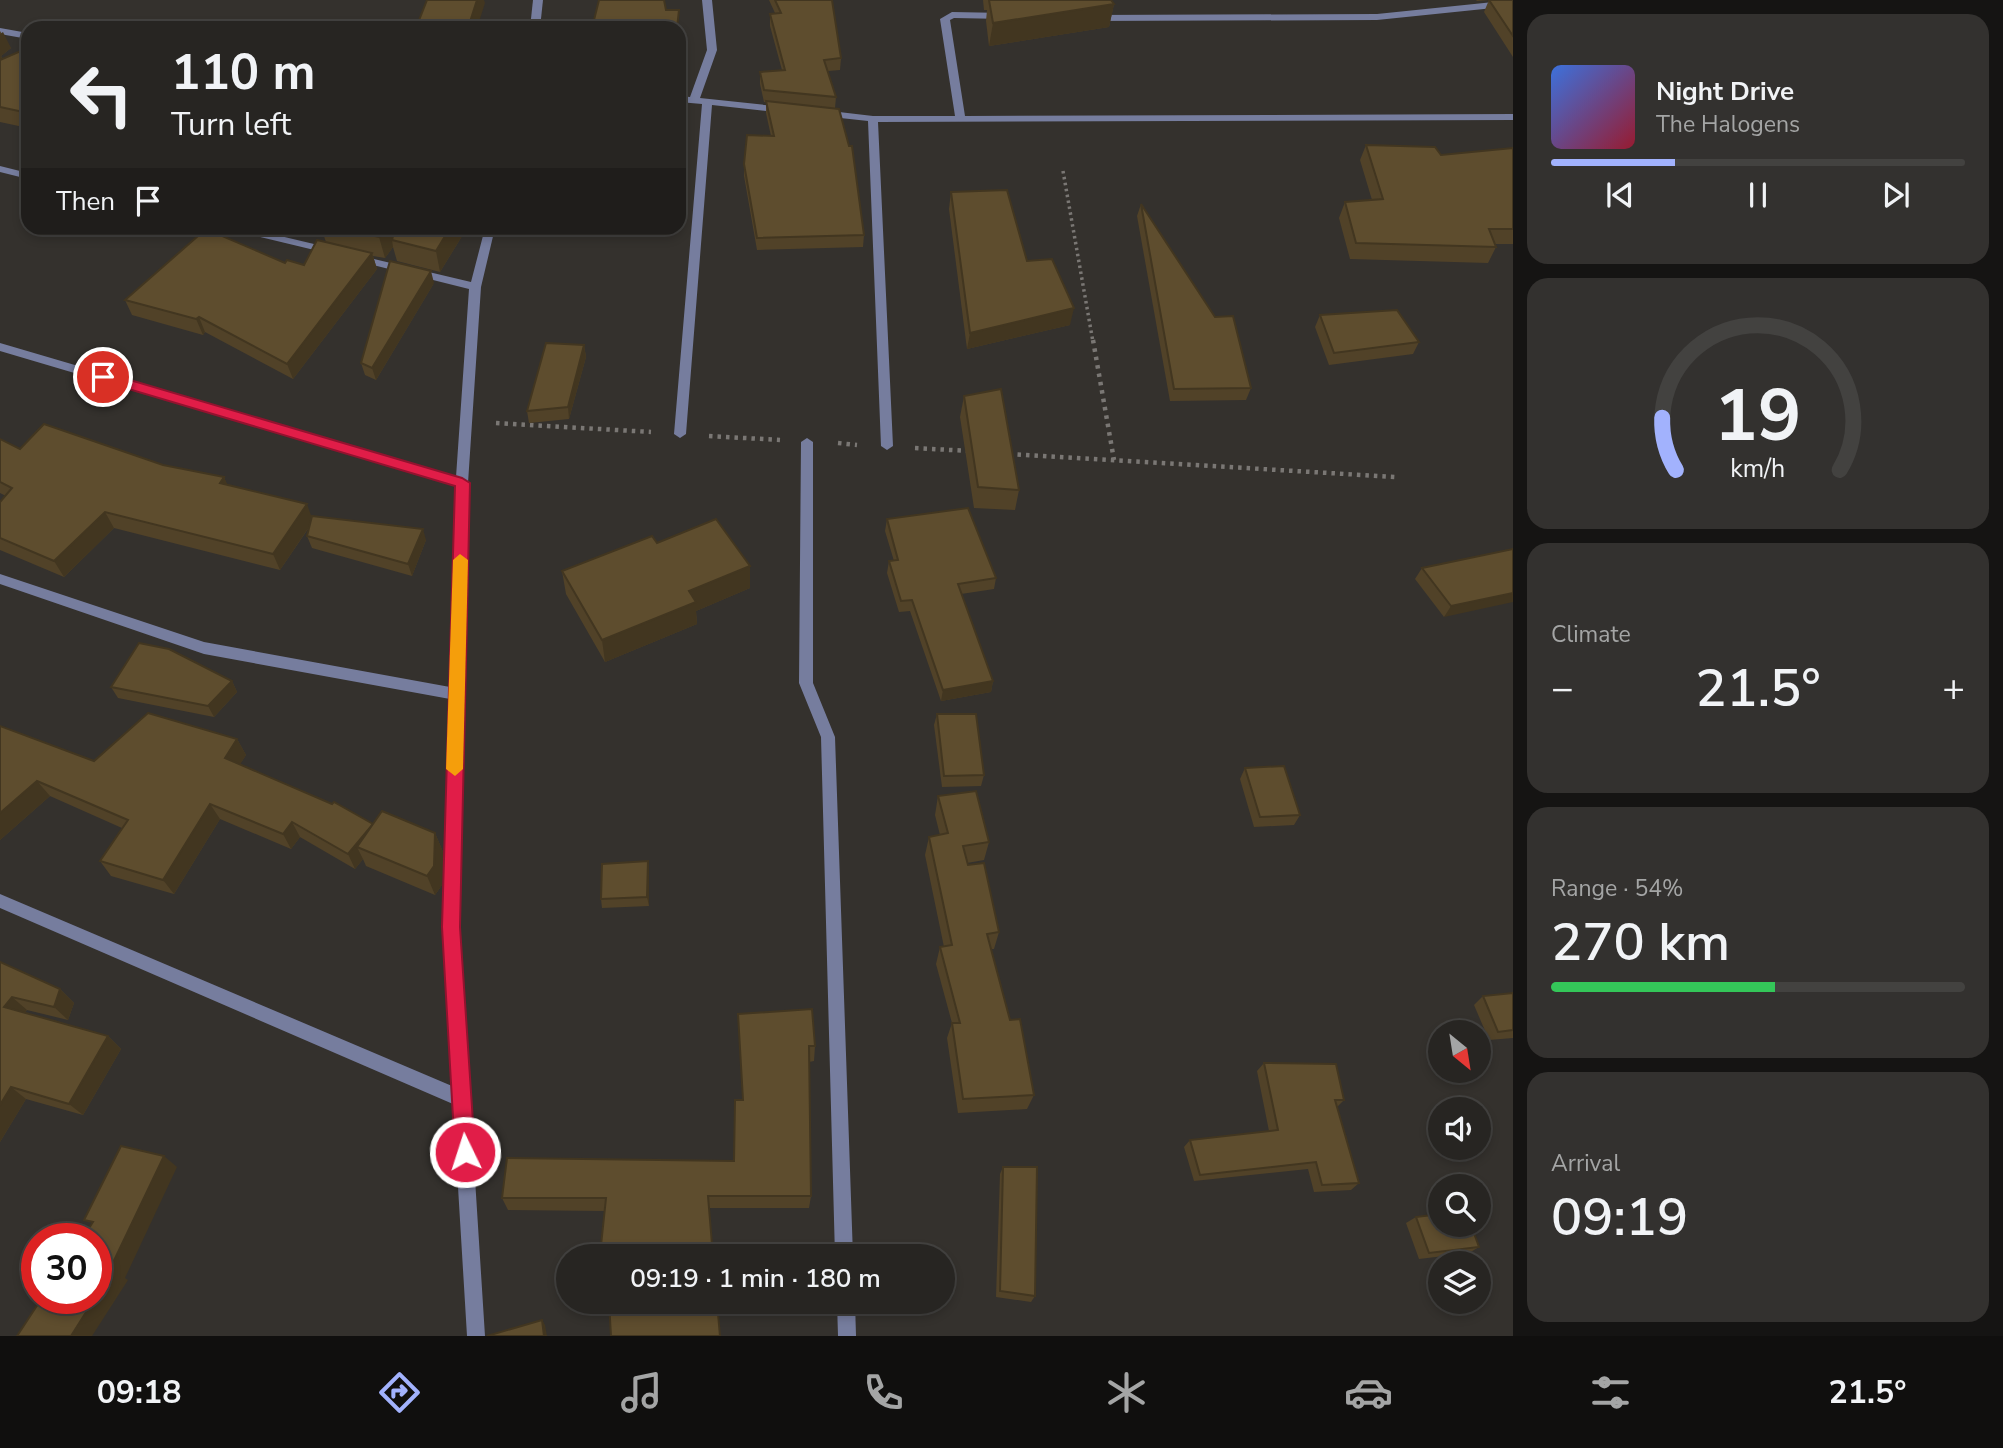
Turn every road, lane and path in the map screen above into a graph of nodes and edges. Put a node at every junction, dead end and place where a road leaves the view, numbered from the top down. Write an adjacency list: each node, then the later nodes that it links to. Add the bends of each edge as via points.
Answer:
1 (538, 0): 6 (street)
2 (707, 0): 10 (street, via 712,50)
3 (1513, 4): 5 (street, via 1377,17)
4 (1021, 16): 16 (street, via 952,15 944,19)
5 (1077, 17)
6 (536, 21)
7 (0, 31): 8 (street)
8 (21, 35)
9 (686, 100): 10 (street)
10 (694, 101): 11 (street)
11 (707, 102): 12 (street); 25 (street)
12 (790, 110)
13 (804, 112): 15 (street)
14 (1513, 117): 16 (street)
15 (873, 119): 16 (street); 27 (street)
16 (960, 119)
17 (0, 169): 19 (street)
18 (1063, 171): 30 (path)
19 (21, 174)
20 (263, 235): 22 (street)
21 (488, 235): 22 (street)
22 (475, 287): 24 (street)
23 (0, 347): 32 (street)
24 (466, 421): 25 (path); 32 (street)
25 (680, 434): 26 (path)
26 (807, 442): 27 (path); 37 (street, via 806,683 828,737)
27 (887, 446): 28 (path)
28 (981, 452)
29 (1008, 454): 30 (path)
30 (1114, 460): 31 (path)
31 (1396, 477)
32 (462, 483): 34 (street)
33 (0, 579): 34 (street, via 204,648)
34 (456, 694): 36 (street, via 451,927)
35 (0, 901): 36 (street)
36 (461, 1099): 39 (street)
37 (844, 1244)
38 (846, 1314): 40 (street)
39 (476, 1336)
40 (847, 1336)

